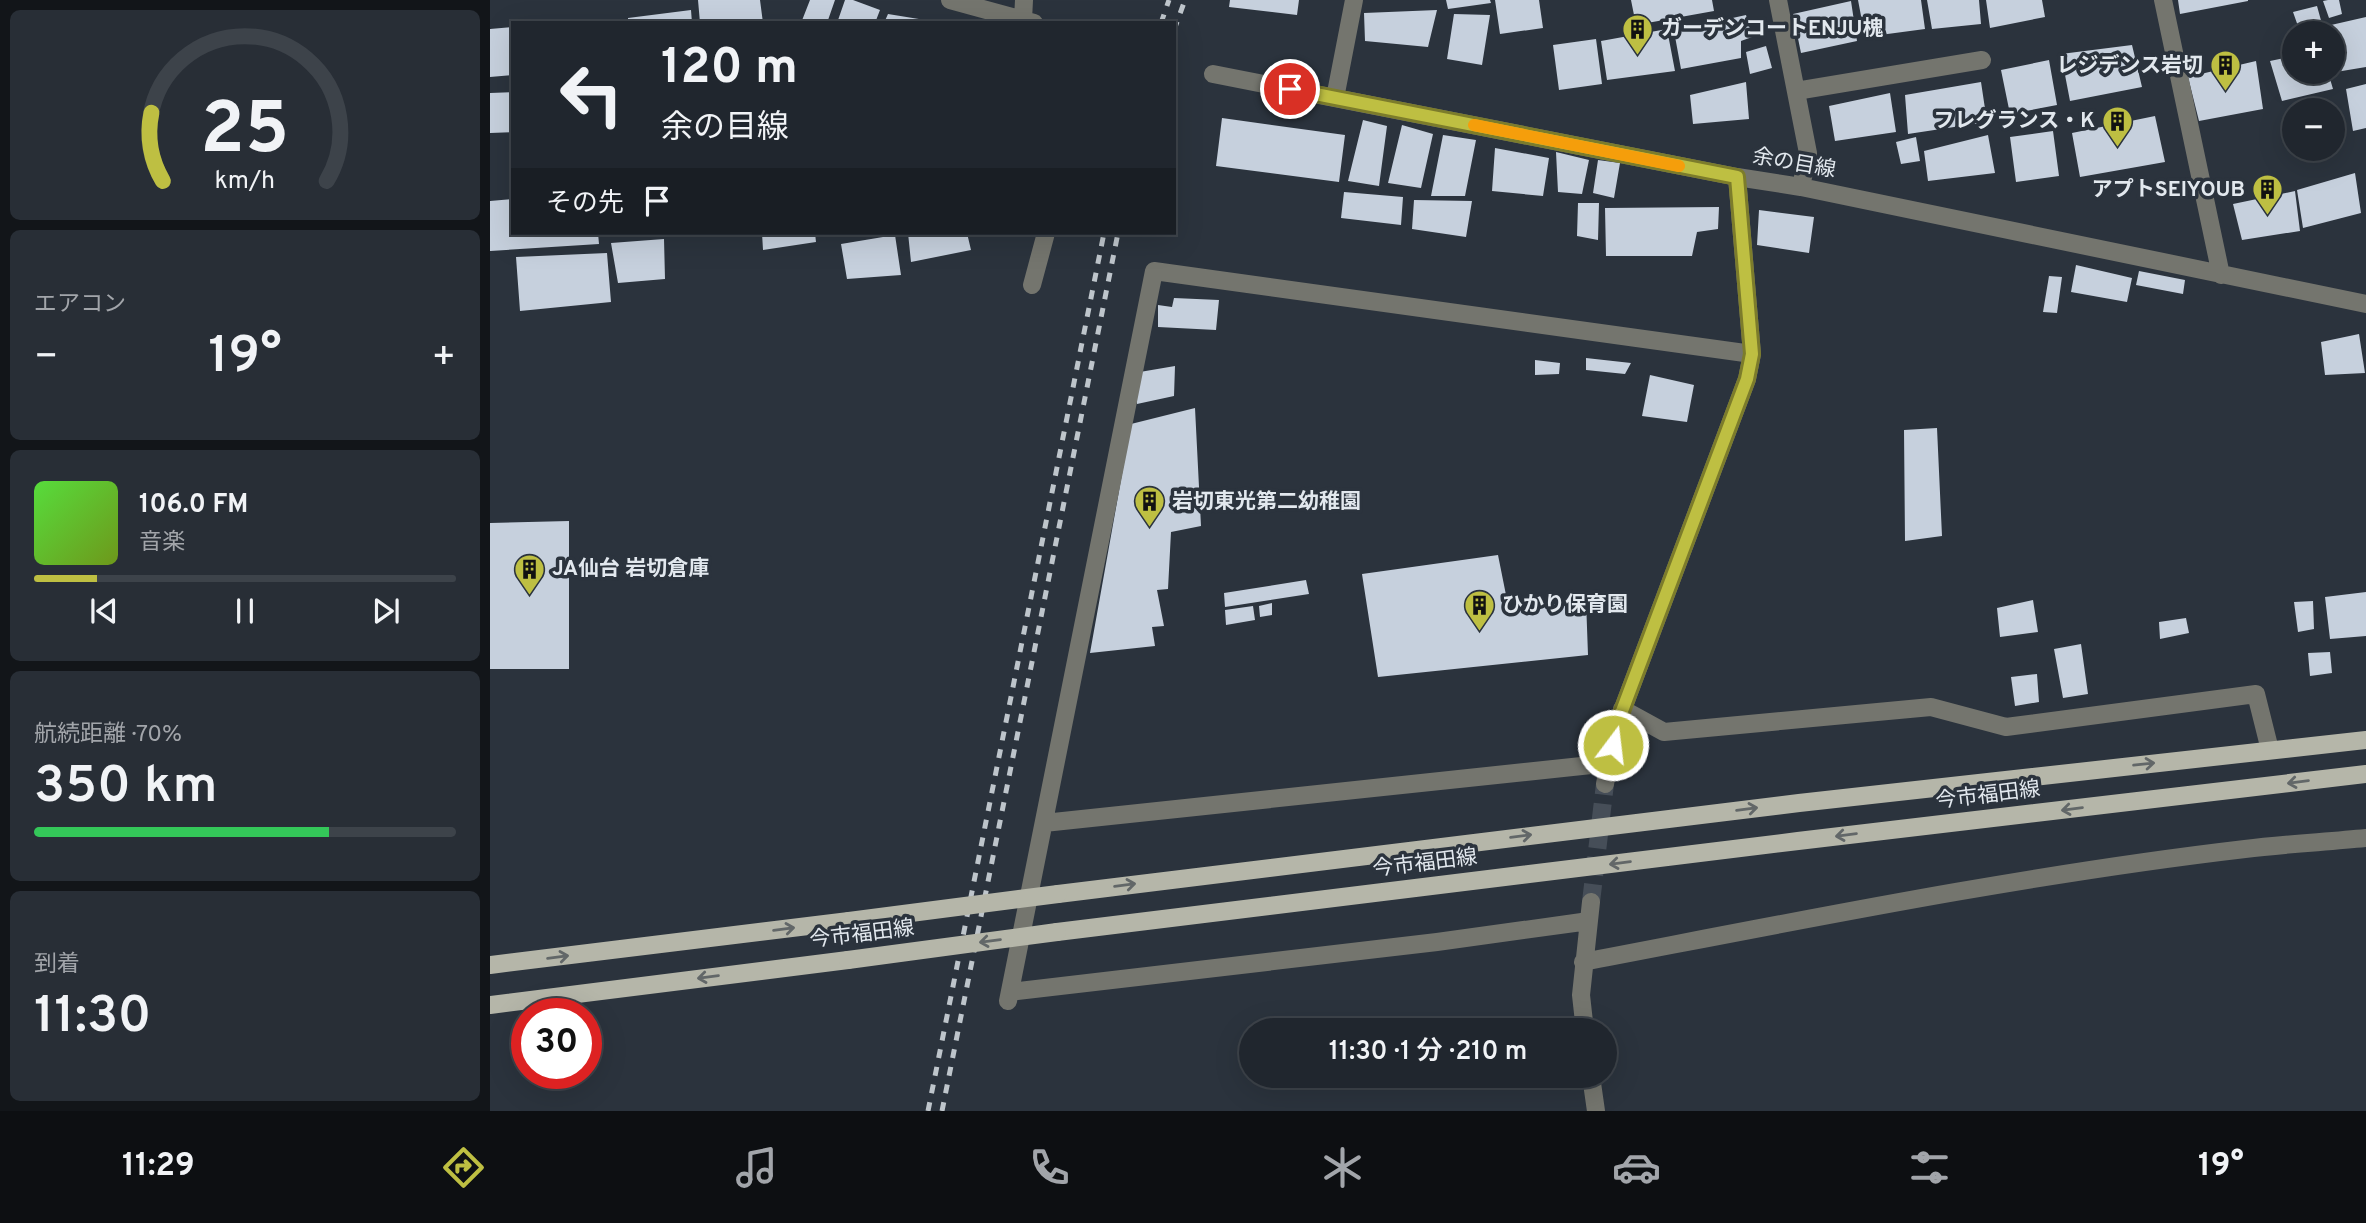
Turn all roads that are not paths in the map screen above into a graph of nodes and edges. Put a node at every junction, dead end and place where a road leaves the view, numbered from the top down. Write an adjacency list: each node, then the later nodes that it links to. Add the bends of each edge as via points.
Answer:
1 (950, 0): 6 (street)
2 (1024, 0): 6 (street)
3 (1354, 0): 10 (street)
4 (1778, 0): 9 (street)
5 (2163, 0): 14 (street)
6 (1028, 21)
7 (1982, 60): 9 (street)
8 (1213, 74): 10 (street, 余の目線)
9 (1796, 91): 12 (street, via 1808,153)
10 (1335, 98): 11 (street, 余の目線)
11 (1737, 177): 12 (street, 余の目線); 17 (street)
12 (1802, 182): 14 (street, 余の目線)
13 (1045, 235): 15 (street)
14 (2220, 267): 16 (street, 余の目線)
15 (1032, 285)
16 (2366, 304)
17 (1752, 354): 18 (street, via 1747,379); 24 (street, via 1154,271)
18 (1622, 709): 20 (street, via 1664,732 1931,708 2006,727 2256,694); 21 (street)
19 (2366, 740): 20 (main road, 今市福田線)
20 (2270, 750): 29 (main road, 今市福田線, one-way to 20, bridge, via 1799,803)
21 (1610, 763): 23 (street); 24 (street)
22 (2366, 774): 30 (main road, 今市福田線, one-way to 30, bridge)
23 (1605, 785)
24 (1044, 823): 27 (street, via 1009,996)
25 (2366, 838): 28 (street, via 2130,864)
26 (1591, 902): 27 (street)
27 (1589, 922): 28 (street)
28 (1583, 962): 31 (street)
29 (490, 965)
30 (490, 1005)
31 (1584, 1018)
32 (1592, 1088): 33 (street)
33 (1595, 1111)

